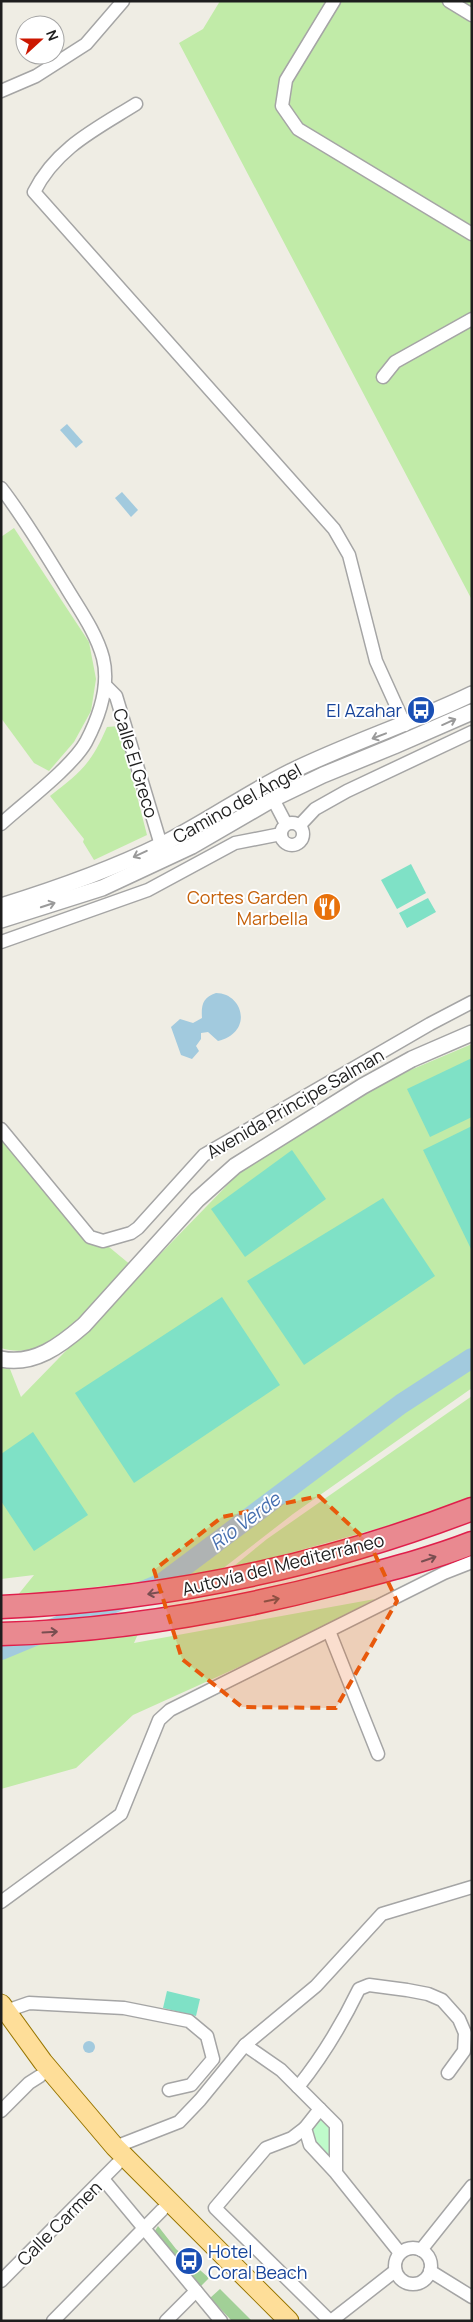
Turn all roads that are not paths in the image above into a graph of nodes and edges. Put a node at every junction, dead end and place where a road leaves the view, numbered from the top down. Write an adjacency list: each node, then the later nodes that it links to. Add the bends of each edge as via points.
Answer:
1 (124, 1): 5 (street, via 86,44 36,76)
2 (334, 1): 7 (street, via 286,80 282,106 298,129)
3 (449, 1): 4 (street)
4 (472, 16)
5 (1, 91)
6 (136, 104): 14 (street, via 56,158 34,192 334,529 349,554 376,661)
7 (472, 234)
8 (472, 319): 9 (street, via 395,362)
9 (383, 377)
10 (1, 488): 11 (street, via 28,524 90,626 103,658)
11 (105, 685): 17 (street, via 100,711 85,743 61,771); 20 (street, Calle El Greco, via 116,696)
12 (472, 694): 14 (street, Camino del Ángel)
13 (472, 712): 16 (street, Camino del Ángel, one-way to 13)
14 (405, 725): 20 (street, Camino del Ángel, one-way to 20, via 290,772)
15 (472, 732): 18 (street, via 347,791 315,809)
16 (273, 799): 19 (street); 22 (street, Camino del Ángel, one-way to 16, via 111,884 192,846)
17 (1, 824)
18 (300, 825): 19 (street, via 293,822); 19 (street, via 304,836 297,844 286,844)
19 (283, 829): 23 (street, via 235,843 148,890)
20 (161, 845): 21 (street, Camino del Ángel, one-way to 21, via 112,868)
21 (1, 906)
22 (1, 920)
23 (1, 942)
24 (472, 1002): 26 (street, Avenida Principe Salman, via 204,1155 138,1228 103,1241 90,1237)
25 (472, 1033): 27 (street, via 412,1059 254,1152 214,1183 84,1325 63,1343 26,1360)
26 (1, 1129)
27 (1, 1359)
28 (472, 1510): 31 (highway, Autovía del Mediterráneo, one-way to 31, via 412,1532 254,1575 148,1594)
29 (472, 1543): 33 (highway, Autovía del Mediterráneo, one-way to 29, via 144,1623 224,1609 425,1561)
30 (472, 1562): 32 (street)
31 (1, 1607)
32 (328, 1631): 34 (street); 36 (street, via 170,1710 158,1720 121,1814)
33 (1, 1634)
34 (378, 1754)
35 (472, 1887): 38 (street, via 382,1914 316,1986)
36 (1, 1902)
37 (3, 2012): 40 (main road); 42 (street, via 29,2003 124,2008 189,2021 207,2036 214,2059 191,2085); 46 (main road)
38 (245, 2045): 41 (street); 46 (street, via 179,2122)
39 (448, 2072): 41 (street, via 464,2051 465,2033 459,2018 442,2000 428,1994 369,1985 359,1989 340,2026)
40 (40, 2076): 44 (street); 46 (main road, via 68,2111)
41 (298, 2086): 43 (street)
42 (169, 2090)
43 (320, 2108): 45 (street); 47 (street, via 336,2125)
44 (1, 2110)
45 (305, 2128): 47 (street, via 310,2145); 64 (street, via 292,2138 266,2148 215,2208)
46 (116, 2156): 48 (street, Calle Carmen); 50 (main road); 63 (main road)
47 (336, 2173): 53 (street)
48 (102, 2179): 51 (street); 56 (street, Calle Carmen)
49 (472, 2186): 52 (street)
50 (162, 2210): 51 (street); 62 (main road)
51 (144, 2227): 57 (street); 59 (street)
52 (421, 2250): 53 (street, via 408,2248); 55 (street, via 430,2260)
53 (400, 2253): 54 (street)
54 (396, 2271): 55 (street, via 402,2280 412,2284 423,2280); 64 (street)
55 (430, 2271): 58 (street)
56 (1, 2282)
57 (196, 2291): 60 (street); 61 (street)
58 (472, 2297)
59 (53, 2321)
60 (166, 2321)
61 (221, 2321)
62 (272, 2321)
63 (289, 2321)
64 (331, 2321)

